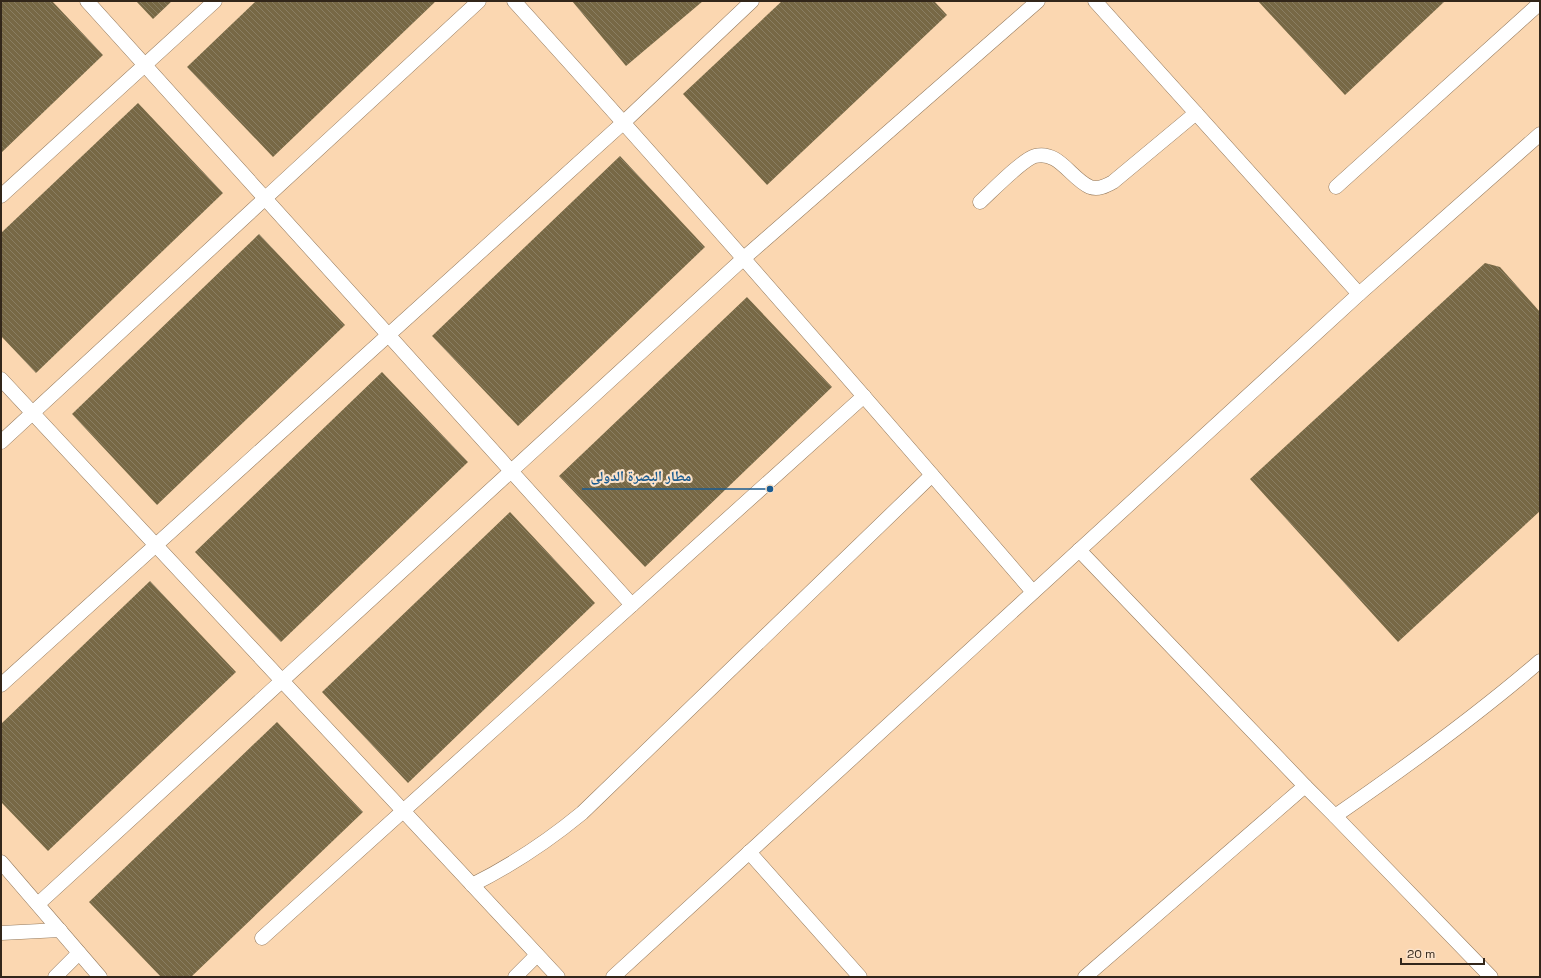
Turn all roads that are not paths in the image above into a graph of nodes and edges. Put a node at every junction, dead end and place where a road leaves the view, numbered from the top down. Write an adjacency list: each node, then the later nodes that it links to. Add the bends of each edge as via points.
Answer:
1 (87, 1): 9 (lane)
2 (215, 1): 9 (lane)
3 (479, 1): 15 (lane)
4 (514, 1): 11 (lane)
5 (752, 1): 11 (lane)
6 (1038, 1): 17 (lane)
7 (1095, 1): 10 (lane)
8 (1540, 3): 13 (lane)
9 (144, 65): 14 (lane); 15 (lane)
10 (1196, 113): 16 (lane, via 1103,188 1090,187 1060,162 1048,156 1035,156); 18 (lane)
11 (624, 122): 17 (lane); 19 (lane)
12 (1540, 134): 18 (lane)
13 (1336, 188)
14 (1, 196)
15 (265, 199): 19 (lane); 22 (lane)
16 (980, 202)
17 (744, 258): 21 (lane); 24 (lane)
18 (1359, 294): 27 (lane)
19 (388, 335): 24 (lane); 26 (lane)
20 (1, 379): 22 (lane)
21 (864, 396): 25 (lane); 29 (lane)
22 (33, 413): 23 (lane); 26 (lane)
23 (1, 442)
24 (511, 472): 29 (lane); 31 (lane)
25 (932, 475): 28 (lane); 38 (lane, via 582,813 530,853)
26 (156, 545): 31 (lane); 32 (lane)
27 (1079, 550): 28 (lane); 33 (lane)
28 (1033, 592): 36 (lane)
29 (632, 605): 34 (lane)
30 (1540, 661): 35 (lane, via 1427,752)
31 (282, 681): 34 (lane); 39 (lane)
32 (1, 685)
33 (1305, 786): 35 (lane); 51 (lane)
34 (404, 811): 38 (lane); 42 (lane)
35 (1335, 816): 52 (lane)
36 (749, 852): 49 (lane); 50 (lane)
37 (1, 862): 39 (lane)
38 (472, 885): 44 (lane)
39 (38, 904): 40 (lane)
40 (60, 930): 41 (lane); 43 (lane)
41 (1, 933)
42 (262, 938)
43 (79, 953): 45 (lane); 46 (lane)
44 (537, 955): 47 (lane); 48 (lane)
45 (55, 977)
46 (100, 977)
47 (515, 977)
48 (558, 977)
49 (613, 977)
50 (860, 977)
51 (1085, 977)
52 (1491, 977)

